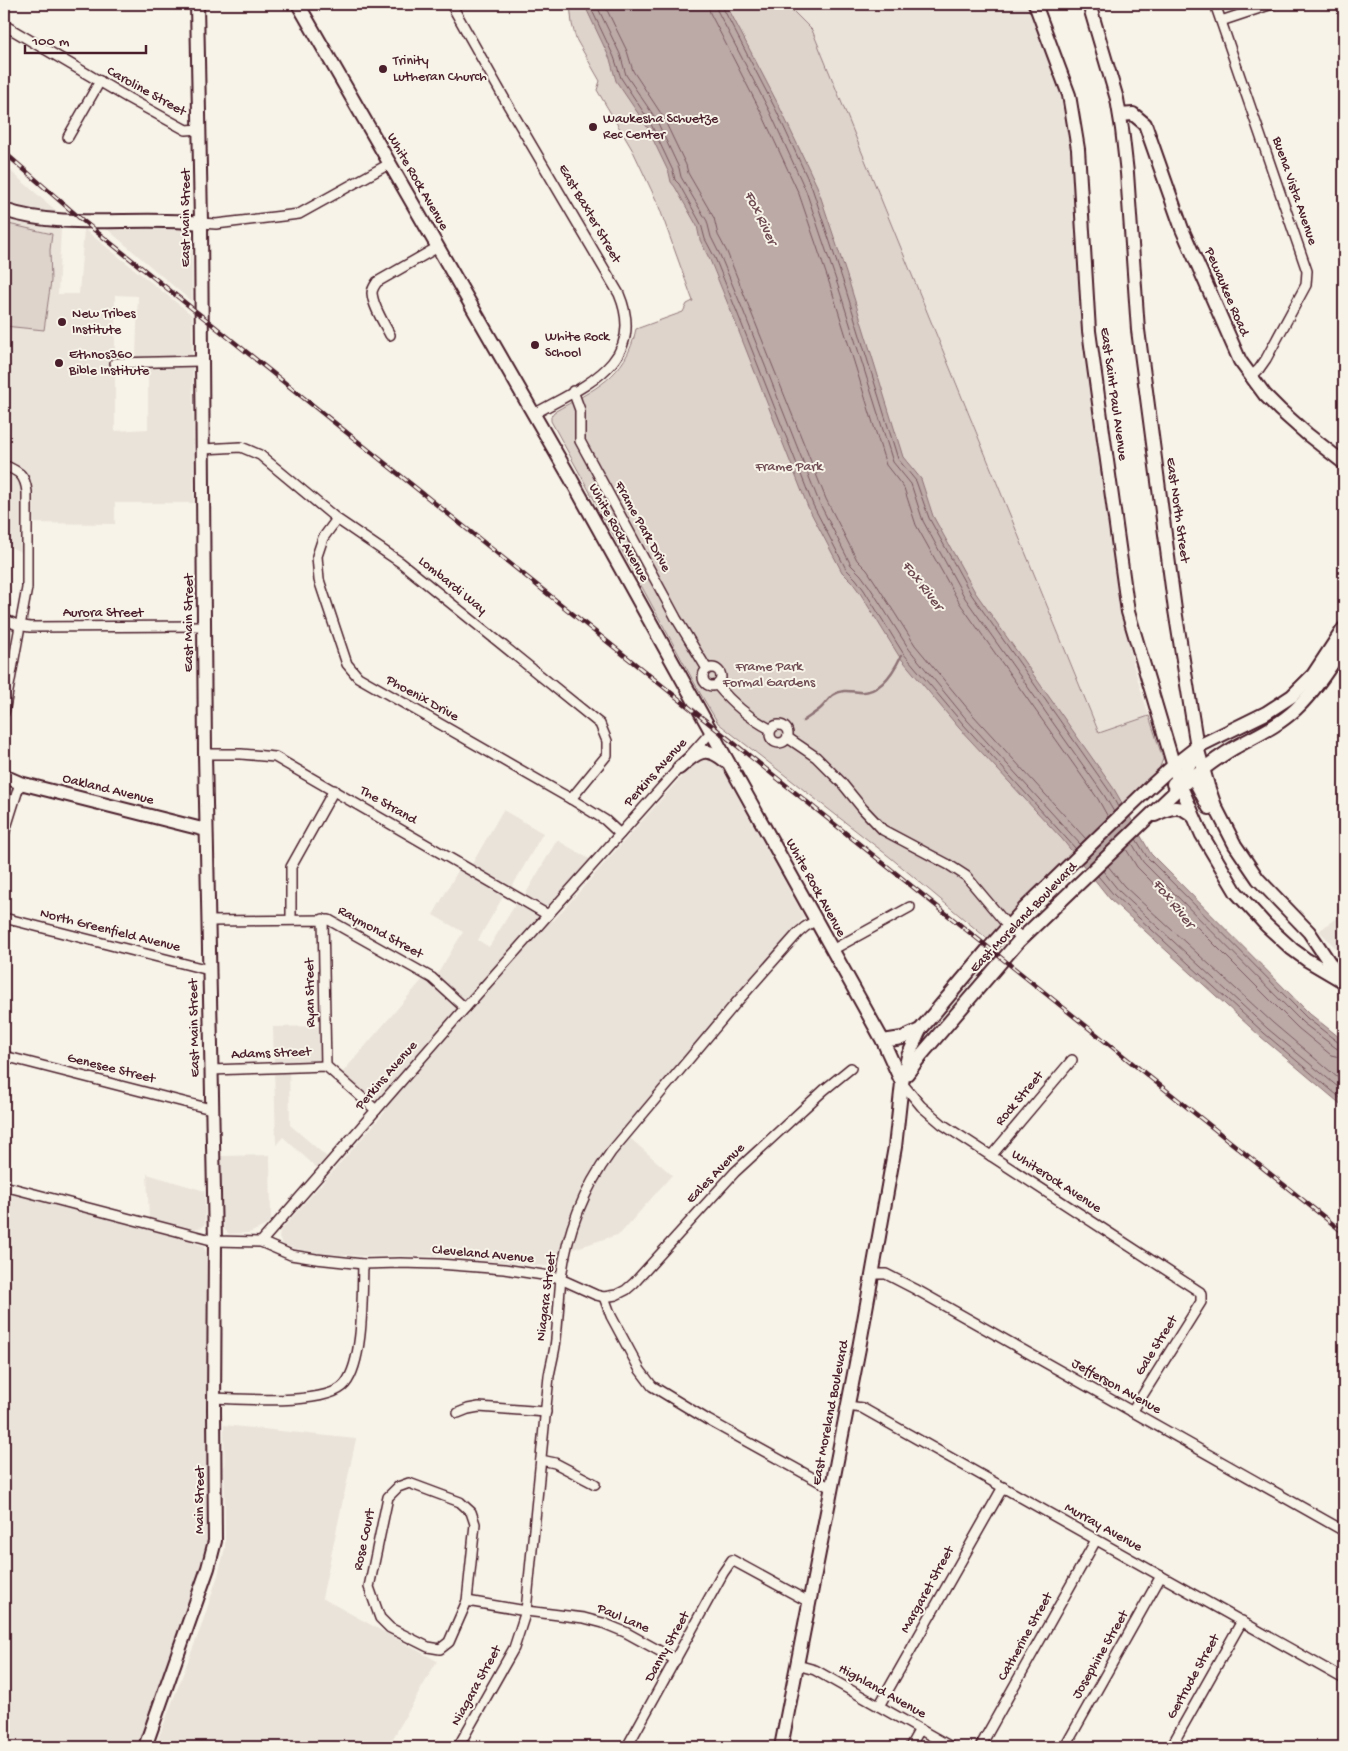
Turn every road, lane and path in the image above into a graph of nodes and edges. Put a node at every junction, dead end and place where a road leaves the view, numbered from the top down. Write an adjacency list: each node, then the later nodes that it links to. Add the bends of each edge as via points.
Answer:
1 (198, 4): 12 (main road, East Main Street)
2 (298, 4): 14 (main road, White Rock Avenue)
3 (451, 4): 22 (street, East Baxter Street, via 625,307 627,333 617,358 600,375)
4 (1034, 4): 40 (main road, East Saint Paul Avenue, via 1063,78 1074,120 1089,331 1127,603)
5 (1089, 4): 11 (main road, East North Street)
6 (1215, 4): 8 (street, Buena Vista Avenue)
7 (1272, 4): 8 (street)
8 (1221, 21): 21 (street, Buena Vista Avenue, via 1307,272 1306,286 1266,359)
9 (4, 25): 10 (street, Caroline Street)
10 (100, 81): 12 (street, Caroline Street, via 186,130); 13 (street)
11 (1120, 115): 21 (main road, Pewaukee Road, via 1133,114 1145,124 1197,265 1235,352); 37 (main road, East North Street, via 1138,330)
12 (200, 129): 16 (main road, East Main Street)
13 (68, 137)
14 (389, 164): 16 (street, via 299,214 216,224); 17 (main road, White Rock Avenue)
15 (4, 210): 16 (main road, via 56,220)
16 (201, 222): 19 (main road, East Main Street)
17 (438, 247): 18 (street, via 377,282 373,289 375,305); 23 (main road, White Rock Avenue)
18 (390, 335)
19 (201, 361): 20 (street); 24 (main road, East Main Street)
20 (115, 363)
21 (1251, 377): 25 (main road, Pewaukee Road, via 1280,410)
22 (573, 391): 23 (street, East Baxter Street); 33 (street, Frame Park Drive, via 580,410 580,441)
23 (534, 414): 36 (main road, White Rock Avenue)
24 (203, 449): 27 (street, Lombardi Way, via 241,447 260,455); 30 (main road, East Main Street)
25 (1344, 462)
26 (4, 465): 29 (street, via 22,475 26,483 27,588)
27 (337, 519): 47 (street, Phoenix Drive, via 323,538 317,556 319,580 347,664 358,677 375,688); 47 (street, Lombardi Way, via 400,562 600,724 607,741 607,755)
28 (4, 619): 29 (street, Aurora Street)
29 (20, 626): 30 (street, Aurora Street); 35 (street)
30 (204, 626): 38 (main road, East Main Street)
31 (1344, 628): 37 (main road, via 1313,675 1292,696 1266,713)
32 (1344, 645): 42 (main road, East Moreland Boulevard, via 1325,676 1295,710 1269,730)
33 (707, 669): 34 (street, Frame Park Drive, via 719,672 721,679); 34 (street, Frame Park Drive, via 705,682)
34 (718, 684): 62 (street, Frame Park Drive, via 745,713 770,729 776,725 784,726 788,738 816,757 884,830 966,876)
35 (4, 712)
36 (711, 732): 39 (main road, White Rock Avenue); 41 (street, Perkins Avenue)
37 (1197, 747): 40 (main road); 42 (main road, East North Street); 44 (main road)
38 (205, 754): 46 (street, The Strand, via 275,756); 50 (main road, East Main Street)
39 (728, 763): 41 (main road, via 712,752 702,752); 60 (main road, White Rock Avenue)
40 (1174, 765): 44 (main road, via 1181,766); 48 (main road)
41 (679, 768): 52 (street, Perkins Avenue)
42 (1203, 768): 44 (main road, East Moreland Boulevard); 54 (main road, East North Street, via 1215,806 1235,846)
43 (4, 776): 45 (main road, Oakland Avenue)
44 (1185, 778): 48 (main road, East Moreland Boulevard); 49 (main road, East North Street); 54 (main road, via 1250,880)
45 (20, 783): 50 (main road, Oakland Avenue); 51 (street)
46 (334, 790): 56 (street, The Strand); 58 (street, via 291,866)
47 (571, 798): 52 (street, Phoenix Drive, via 606,820)
48 (1139, 813): 49 (main road, via 1177,807); 53 (main road, East Moreland Boulevard); 53 (main road, East Moreland Boulevard)
49 (1194, 817): 66 (main road, East North Street, via 1219,866 1248,906 1292,949)
50 (206, 830): 61 (main road, East Main Street)
51 (4, 834)
52 (620, 834): 56 (street, Perkins Avenue)
53 (1080, 869): 62 (main road, East Moreland Boulevard); 63 (main road, East Moreland Boulevard, via 1059,902)
54 (1273, 895): 66 (main road, East North Street, via 1308,932)
55 (910, 907): 64 (street)
56 (548, 915): 69 (street, Perkins Avenue)
57 (4, 918): 65 (street, North Greenfield Avenue)
58 (291, 919): 59 (street, Raymond Street); 61 (street, Raymond Street)
59 (323, 919): 69 (street, Raymond Street, via 345,928 432,978); 74 (street, Ryan Street)
60 (816, 920): 64 (main road, White Rock Avenue); 86 (street, Niagara Street, via 798,932 736,1003 598,1170 574,1223)
61 (208, 922): 65 (main road, East Main Street)
62 (1008, 926): 63 (street, Frame Park Drive); 67 (main road, East Moreland Boulevard)
63 (1022, 938): 68 (main road, East Moreland Boulevard)
64 (832, 950): 71 (main road, White Rock Avenue)
65 (209, 970): 76 (main road, East Main Street)
66 (1343, 981)
67 (957, 986): 68 (main road); 70 (main road, East Moreland Boulevard)
68 (969, 998): 77 (main road, East Moreland Boulevard)
69 (466, 1008): 79 (street, Perkins Avenue)
70 (920, 1030): 71 (main road); 77 (main road, East Moreland Boulevard, via 908,1056)
71 (883, 1042): 77 (main road, White Rock Avenue)
72 (4, 1056): 78 (street, Genesee Street)
73 (1072, 1060): 80 (street, Rock Street)
74 (326, 1066): 76 (street, Adams Street); 79 (street, Adams Street)
75 (851, 1068): 88 (street, Eales Avenue, via 735,1172 634,1283 616,1295)
76 (211, 1070): 78 (main road, East Main Street)
77 (902, 1083): 80 (street, Whiterock Avenue, via 942,1124); 85 (main road, East Moreland Boulevard, via 896,1147)
78 (211, 1109): 82 (main road, East Main Street)
79 (376, 1110): 83 (street, Perkins Avenue)
80 (991, 1156): 87 (street, Whiterock Avenue)
81 (4, 1186): 82 (street)
82 (215, 1241): 83 (street); 89 (main road, Main Street)
83 (261, 1242): 84 (street, Cleveland Avenue, via 291,1255)
84 (363, 1264): 86 (street, Cleveland Avenue, via 476,1266); 89 (street, via 357,1356 345,1384 335,1392 313,1397)
85 (872, 1274): 90 (main road, East Moreland Boulevard); 92 (street, Jefferson Avenue, via 886,1274)
86 (561, 1279): 88 (street, Cleveland Avenue); 91 (street, Niagara Street)
87 (1201, 1295): 92 (street, Gale Street, via 1201,1302)
88 (604, 1297): 97 (street, via 610,1316 652,1386)
89 (214, 1398): 110 (main road, Main Street, via 215,1541)
90 (848, 1406): 96 (street, Murray Avenue, via 862,1408); 97 (main road, East Moreland Boulevard)
91 (546, 1412): 93 (street, via 479,1407); 94 (street, Niagara Street)
92 (1132, 1412): 98 (street, Jefferson Avenue)
93 (458, 1413)
94 (542, 1460): 95 (street, via 555,1463); 103 (street, Niagara Street)
95 (596, 1484)
96 (1003, 1487): 99 (street, Murray Avenue); 108 (street, Margaret Street)
97 (831, 1488): 102 (main road, East Moreland Boulevard)
98 (1344, 1531)
99 (1096, 1540): 100 (street, Murray Avenue); 116 (street, Catherine Street)
100 (1161, 1576): 104 (street, Murray Avenue); 117 (street, Josephine Street)
101 (466, 1602): 101 (street, Rose Court, via 475,1524 471,1512 460,1502 409,1483 398,1487 388,1497 369,1587 380,1618 390,1628 428,1647 440,1649 449,1642); 103 (street)
102 (809, 1602): 105 (street, Danny Street, via 732,1560); 106 (main road, East Moreland Boulevard)
103 (526, 1611): 105 (street, Paul Lane, via 603,1623); 111 (street, Niagara Street, via 514,1648)
104 (1242, 1621): 107 (street, Murray Avenue); 118 (street, Gertrude Street)
105 (676, 1660): 112 (street, Danny Street)
106 (796, 1665): 108 (street, Highland Avenue, via 815,1670); 113 (main road, East Moreland Boulevard)
107 (1344, 1679)
108 (879, 1706): 109 (street, Highland Avenue)
109 (920, 1729): 114 (street); 115 (street, Highland Avenue)
110 (145, 1747)
111 (458, 1747)
112 (627, 1747)
113 (781, 1747)
114 (910, 1747)
115 (951, 1747)
116 (980, 1747)
117 (1065, 1747)
118 (1171, 1747)

